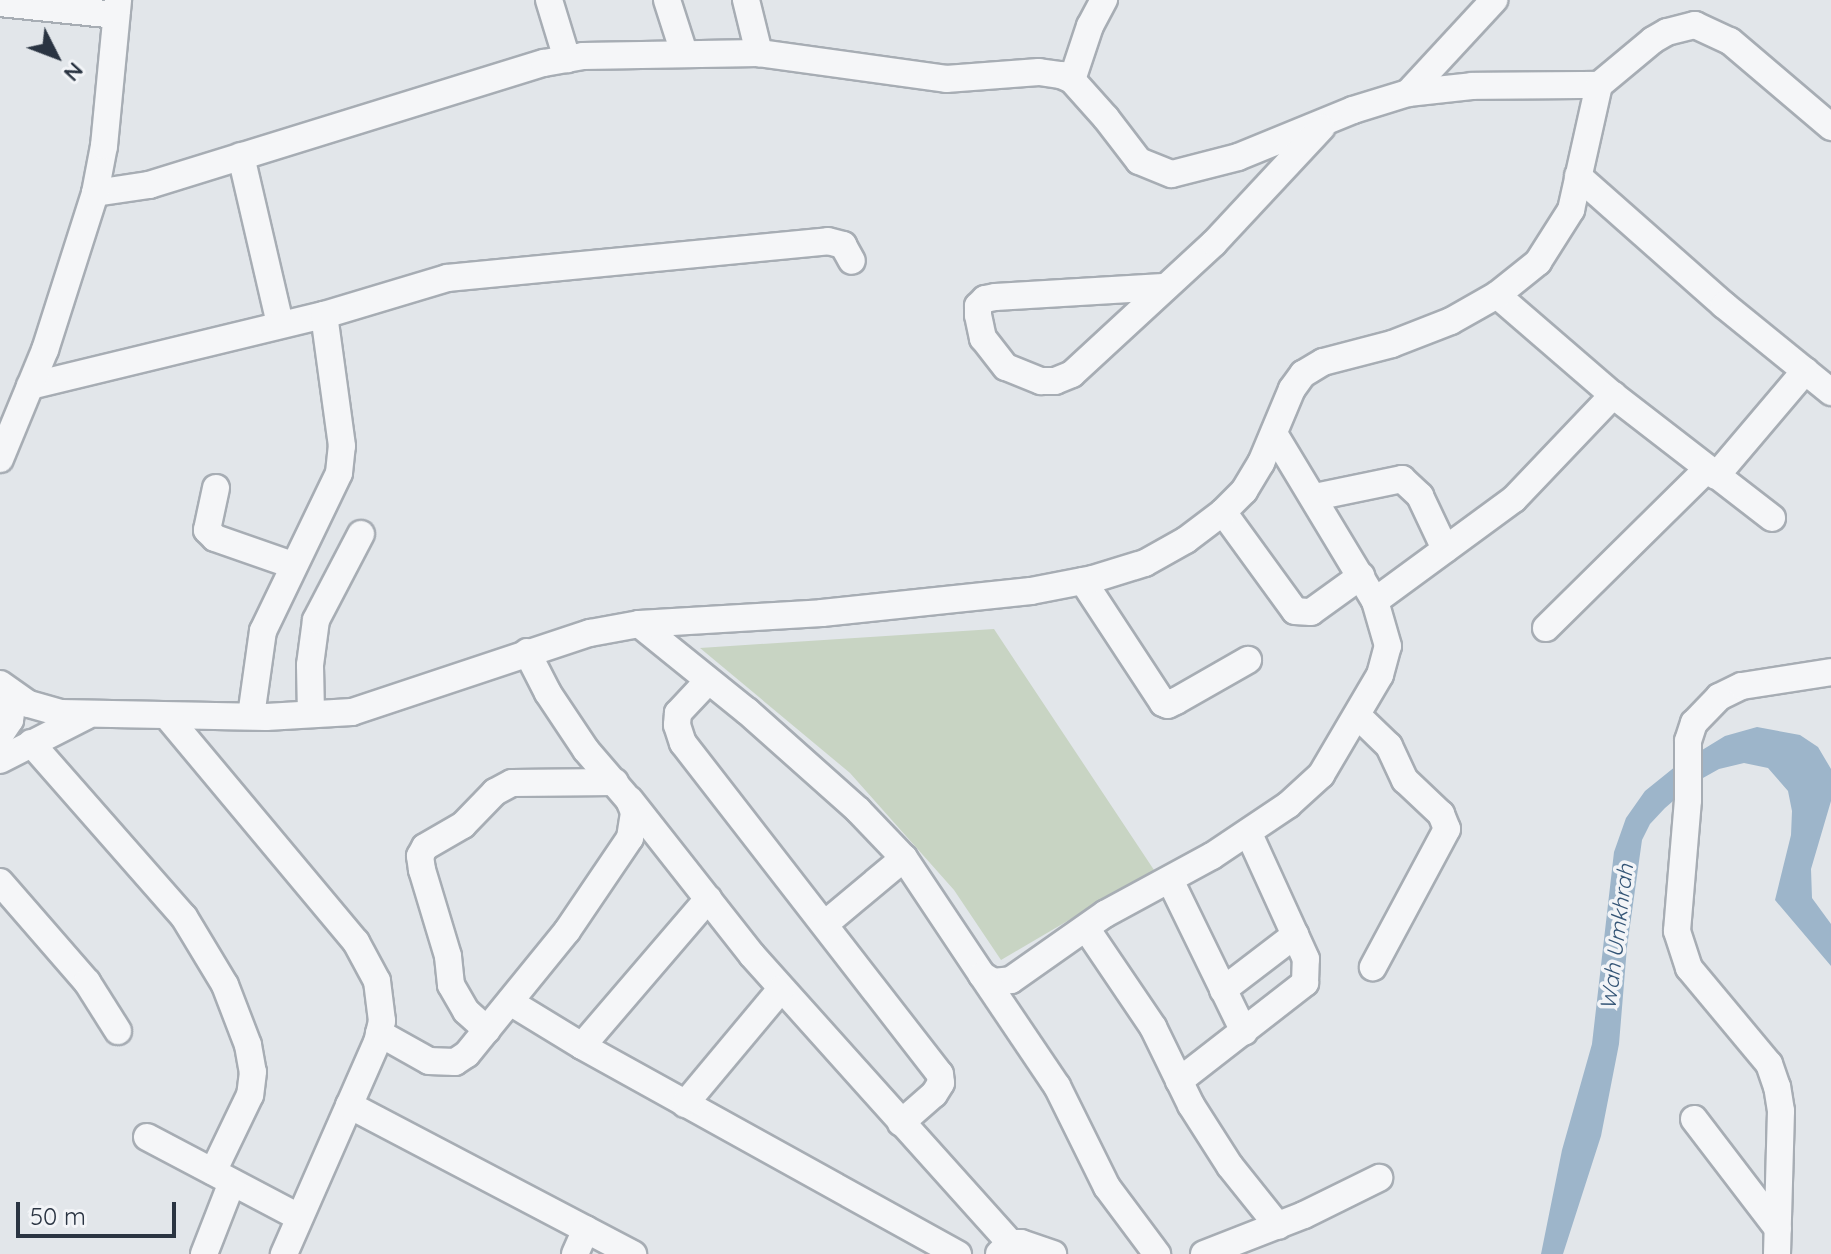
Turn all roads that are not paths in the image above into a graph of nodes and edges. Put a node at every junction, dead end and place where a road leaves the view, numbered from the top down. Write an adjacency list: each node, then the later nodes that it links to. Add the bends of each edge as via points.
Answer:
1 (549, 0): 11 (street)
2 (667, 0): 9 (street)
3 (746, 0): 10 (street)
4 (1104, 0): 12 (street)
5 (1494, 0): 14 (street)
6 (0, 3): 7 (street)
7 (117, 7): 19 (street)
8 (1697, 13): 13 (street, via 1653,40); 16 (street)
9 (684, 53): 10 (street); 11 (street)
10 (759, 53): 12 (street, via 919,77 1039,72)
11 (567, 59): 17 (street)
12 (1072, 80): 15 (street, via 1139,161 1172,174 1238,157)
13 (1599, 85): 14 (street, via 1472,86); 18 (street)
14 (1408, 93): 15 (street)
15 (1329, 119): 21 (street, via 1224,232)
16 (1831, 127)
17 (241, 156): 19 (street, via 149,185); 24 (street)
18 (1578, 176): 22 (street, via 1571,210 1556,238 1538,262); 25 (street)
19 (95, 193): 26 (street)
20 (852, 261): 23 (street, via 843,245 828,241 447,278)
21 (1163, 287): 21 (street, via 1087,362 1055,381 1022,376 1006,367 983,338 978,315 978,306 995,297)
22 (1497, 295): 28 (street); 29 (street, via 1451,321 1323,362 1303,374)
23 (324, 315): 24 (street); 38 (street, via 342,446 339,473)
24 (280, 324): 26 (street)
25 (1805, 371): 27 (street); 31 (street)
26 (30, 386): 30 (street)
27 (1831, 392)
28 (1613, 395): 31 (street); 37 (street, via 1514,499)
29 (1275, 435): 33 (street); 34 (street, via 1244,491)
30 (0, 459)
31 (1712, 473): 35 (street); 43 (street)
32 (216, 488): 38 (street, via 207,530 215,538)
33 (1315, 497): 37 (street, via 1402,479 1420,496); 39 (street)
34 (1223, 512): 39 (street, via 1295,611 1311,612); 40 (street, via 1145,563)
35 (1772, 518)
36 (361, 534): 50 (street, via 316,620)
37 (1445, 549): 41 (street)
38 (292, 565): 52 (street, via 263,631)
39 (1361, 576): 41 (street)
40 (1083, 581): 42 (street, via 822,613); 45 (street, via 1163,703 1176,701)
41 (1375, 601): 53 (street, via 1387,659)
42 (639, 624): 44 (street); 47 (street)
43 (1546, 628)
44 (527, 652): 50 (street, via 387,702 352,712); 57 (street, via 586,750)
45 (1248, 660)
46 (1829, 672): 87 (street, via 1742,686 1719,697 1694,723 1688,741 1677,931 1689,968 1769,1064 1781,1111)
47 (708, 681): 59 (street, via 826,781); 63 (street, via 678,713 683,743)
48 (7, 690): 49 (street, via 41,709); 54 (street, via 10,720)
49 (90, 714): 51 (street); 55 (street)
50 (311, 714): 52 (street)
51 (167, 716): 52 (street); 74 (street, via 356,942 377,981)
52 (251, 716)
53 (1358, 716): 58 (street, via 1315,781); 66 (street, via 1389,746 1405,780 1441,814 1447,829)
54 (0, 735)
55 (31, 743): 56 (street); 82 (street, via 184,917 225,985 253,1072)
56 (0, 760)
57 (622, 791): 62 (street); 70 (street, via 634,812 621,853); 71 (street, via 512,783 495,792 463,825 425,847 422,870 448,956 451,985 466,1011)
58 (1249, 834): 60 (street); 65 (street)
59 (904, 858): 63 (street); 67 (street)
60 (1170, 880): 64 (street); 69 (street)
61 (0, 882): 72 (street, via 80,973)
62 (708, 899): 68 (street); 75 (street)
63 (825, 924): 80 (street, via 940,1074 934,1094)
64 (1086, 928): 67 (street, via 1011,980 993,982); 76 (street, via 1153,1027)
65 (1295, 935): 69 (street); 73 (street, via 1306,959 1305,983)
66 (1373, 967)
67 (982, 975): 95 (street, via 1057,1086 1107,1187)
68 (781, 989): 77 (street); 80 (street)
69 (1223, 990): 73 (street)
70 (510, 1002): 71 (street); 75 (street)
71 (487, 1030): 74 (street, via 467,1054 443,1064)
72 (118, 1031)
73 (1244, 1032): 76 (street)
74 (379, 1033): 78 (street)
75 (582, 1046): 77 (street)
76 (1179, 1081): 85 (street, via 1230,1166)
77 (685, 1104): 93 (street)
78 (349, 1105): 84 (street); 86 (street)
79 (1694, 1119): 87 (street)
80 (901, 1123): 88 (street)
81 (147, 1137): 82 (street)
82 (223, 1177): 84 (street); 89 (street)
83 (1379, 1178): 85 (street)
84 (299, 1217): 90 (street)
85 (1278, 1226): 96 (street)
86 (586, 1229): 91 (street); 92 (street)
87 (1778, 1242)
88 (1005, 1249): 94 (street, via 1021,1243)
89 (204, 1254)
90 (284, 1254)
91 (575, 1254)
92 (633, 1254)
93 (958, 1254)
94 (1053, 1254)
95 (1157, 1254)
96 (1204, 1254)

